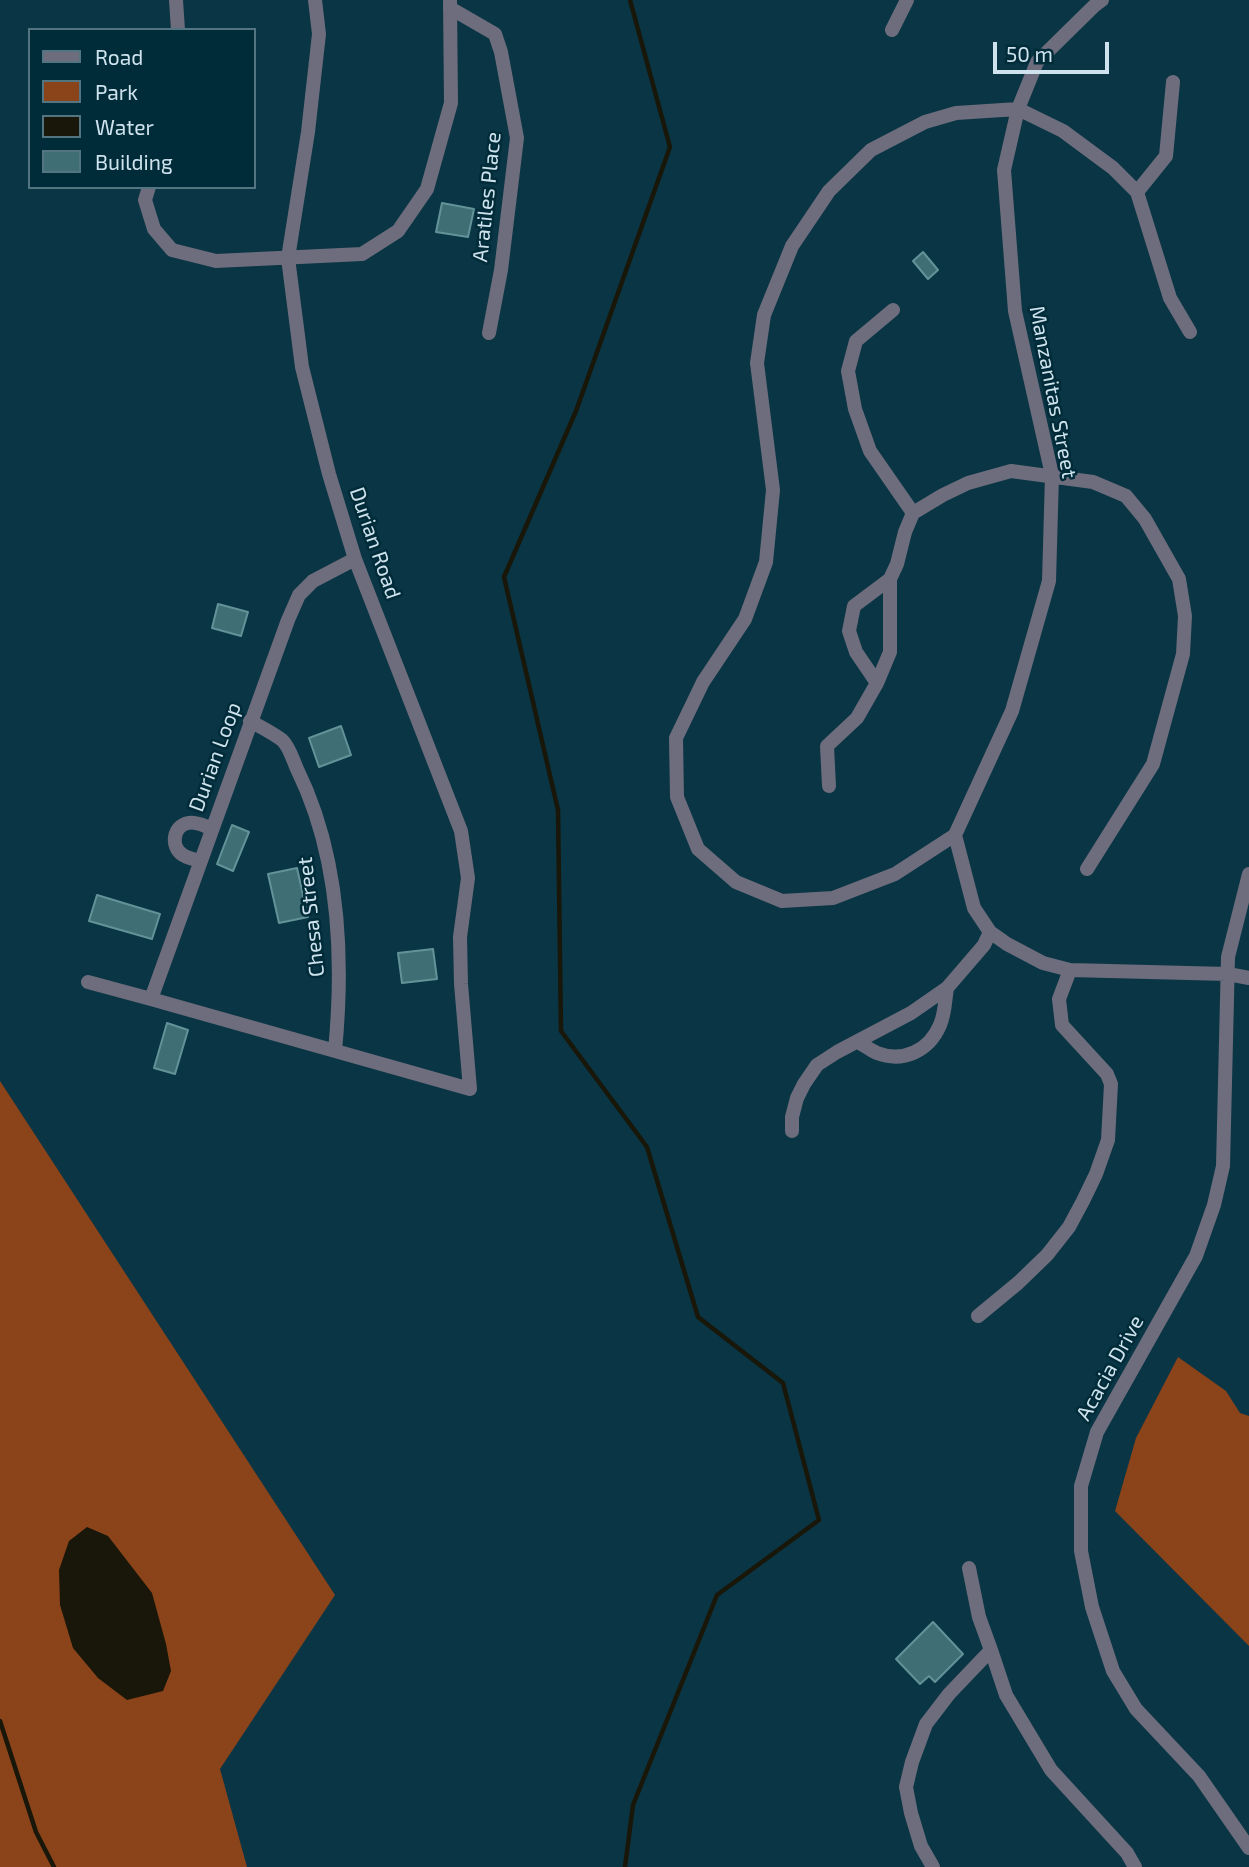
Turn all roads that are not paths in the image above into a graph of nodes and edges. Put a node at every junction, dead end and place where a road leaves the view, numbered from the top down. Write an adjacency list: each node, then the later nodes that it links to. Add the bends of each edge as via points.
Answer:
1 (176, 0): 6 (street)
2 (315, 0): 12 (street, Durian Road, via 319,34)
3 (907, 0): 7 (street)
4 (1102, 0): 9 (street, Manzanitas Street, via 1037,62)
5 (450, 4): 12 (street, via 451,103 427,188 398,231 362,254); 15 (street, Aratiles Place, via 495,34 517,138)
6 (178, 28)
7 (892, 30)
8 (1172, 82): 11 (street, via 1166,156)
9 (1018, 109): 11 (street, via 1063,131); 16 (street, Manzanitas Street, via 1004,170 1015,311); 24 (street, via 956,113 925,122 871,150 829,191 792,246 764,315 757,363 773,490 766,562 745,619 703,682 676,738 677,797 698,849 736,882 782,901 833,898 895,874)
10 (148, 189): 12 (street, via 145,200 154,229 172,250 216,261)
11 (1137, 192): 14 (street, via 1170,298)
12 (288, 258): 18 (street, Durian Road, via 302,367)
13 (893, 310): 17 (street, via 856,341 848,371 870,452)
14 (1190, 331)
15 (489, 333)
16 (1052, 475): 17 (street, via 1011,471 968,483); 24 (street, Manzanitas Street, via 1049,581 1012,711); 26 (street, via 1093,482 1126,496 1146,519 1179,579 1185,616 1183,654 1153,765)
17 (914, 513): 19 (street)
18 (355, 559): 21 (street, Durian Loop, via 313,581 299,595); 38 (street, Durian Road, via 461,831 468,878 460,937 470,1089)
19 (890, 579): 20 (street, via 890,652); 20 (street, via 854,606 849,631 856,652)
20 (877, 683): 22 (street, via 857,718 827,746)
21 (250, 721): 23 (street, Durian Loop); 38 (street, Chesa Street, via 284,742 304,783 325,847 339,965)
22 (829, 786)
23 (211, 828): 25 (street, Durian Loop); 25 (street, via 188,823 174,837 178,851)
24 (955, 835): 29 (street, via 974,908)
25 (199, 861): 36 (street, Durian Loop)
26 (1087, 869)
27 (1249, 874): 30 (street, Acacia Drive)
28 (1249, 919): 30 (street, Acacia Drive)
29 (990, 932): 31 (street, via 1043,963); 35 (street)
30 (1229, 951): 32 (street, Acacia Drive)
31 (1070, 970): 32 (street); 40 (street, via 1059,999 1062,1025 1107,1074 1111,1084 1108,1140 1069,1227 1047,1255)
32 (1228, 974): 33 (street); 43 (street, Acacia Drive, via 1223,1166 1214,1205 1196,1256 1097,1432 1081,1486 1081,1551 1092,1607 1114,1671 1136,1709 1199,1776)
33 (1249, 978)
34 (88, 982): 36 (street)
35 (947, 988): 37 (street); 37 (street, via 941,1024 921,1050 886,1056)
36 (150, 999): 38 (street)
37 (858, 1042): 39 (street, via 817,1065 797,1098)
38 (335, 1051)
39 (792, 1131)
40 (978, 1316)
41 (969, 1568): 42 (street)
42 (991, 1650): 44 (street, via 926,1724 912,1762 906,1787 911,1813); 45 (street, via 1006,1695 1051,1770)
43 (1249, 1848)
44 (933, 1867)
45 (1135, 1867)

